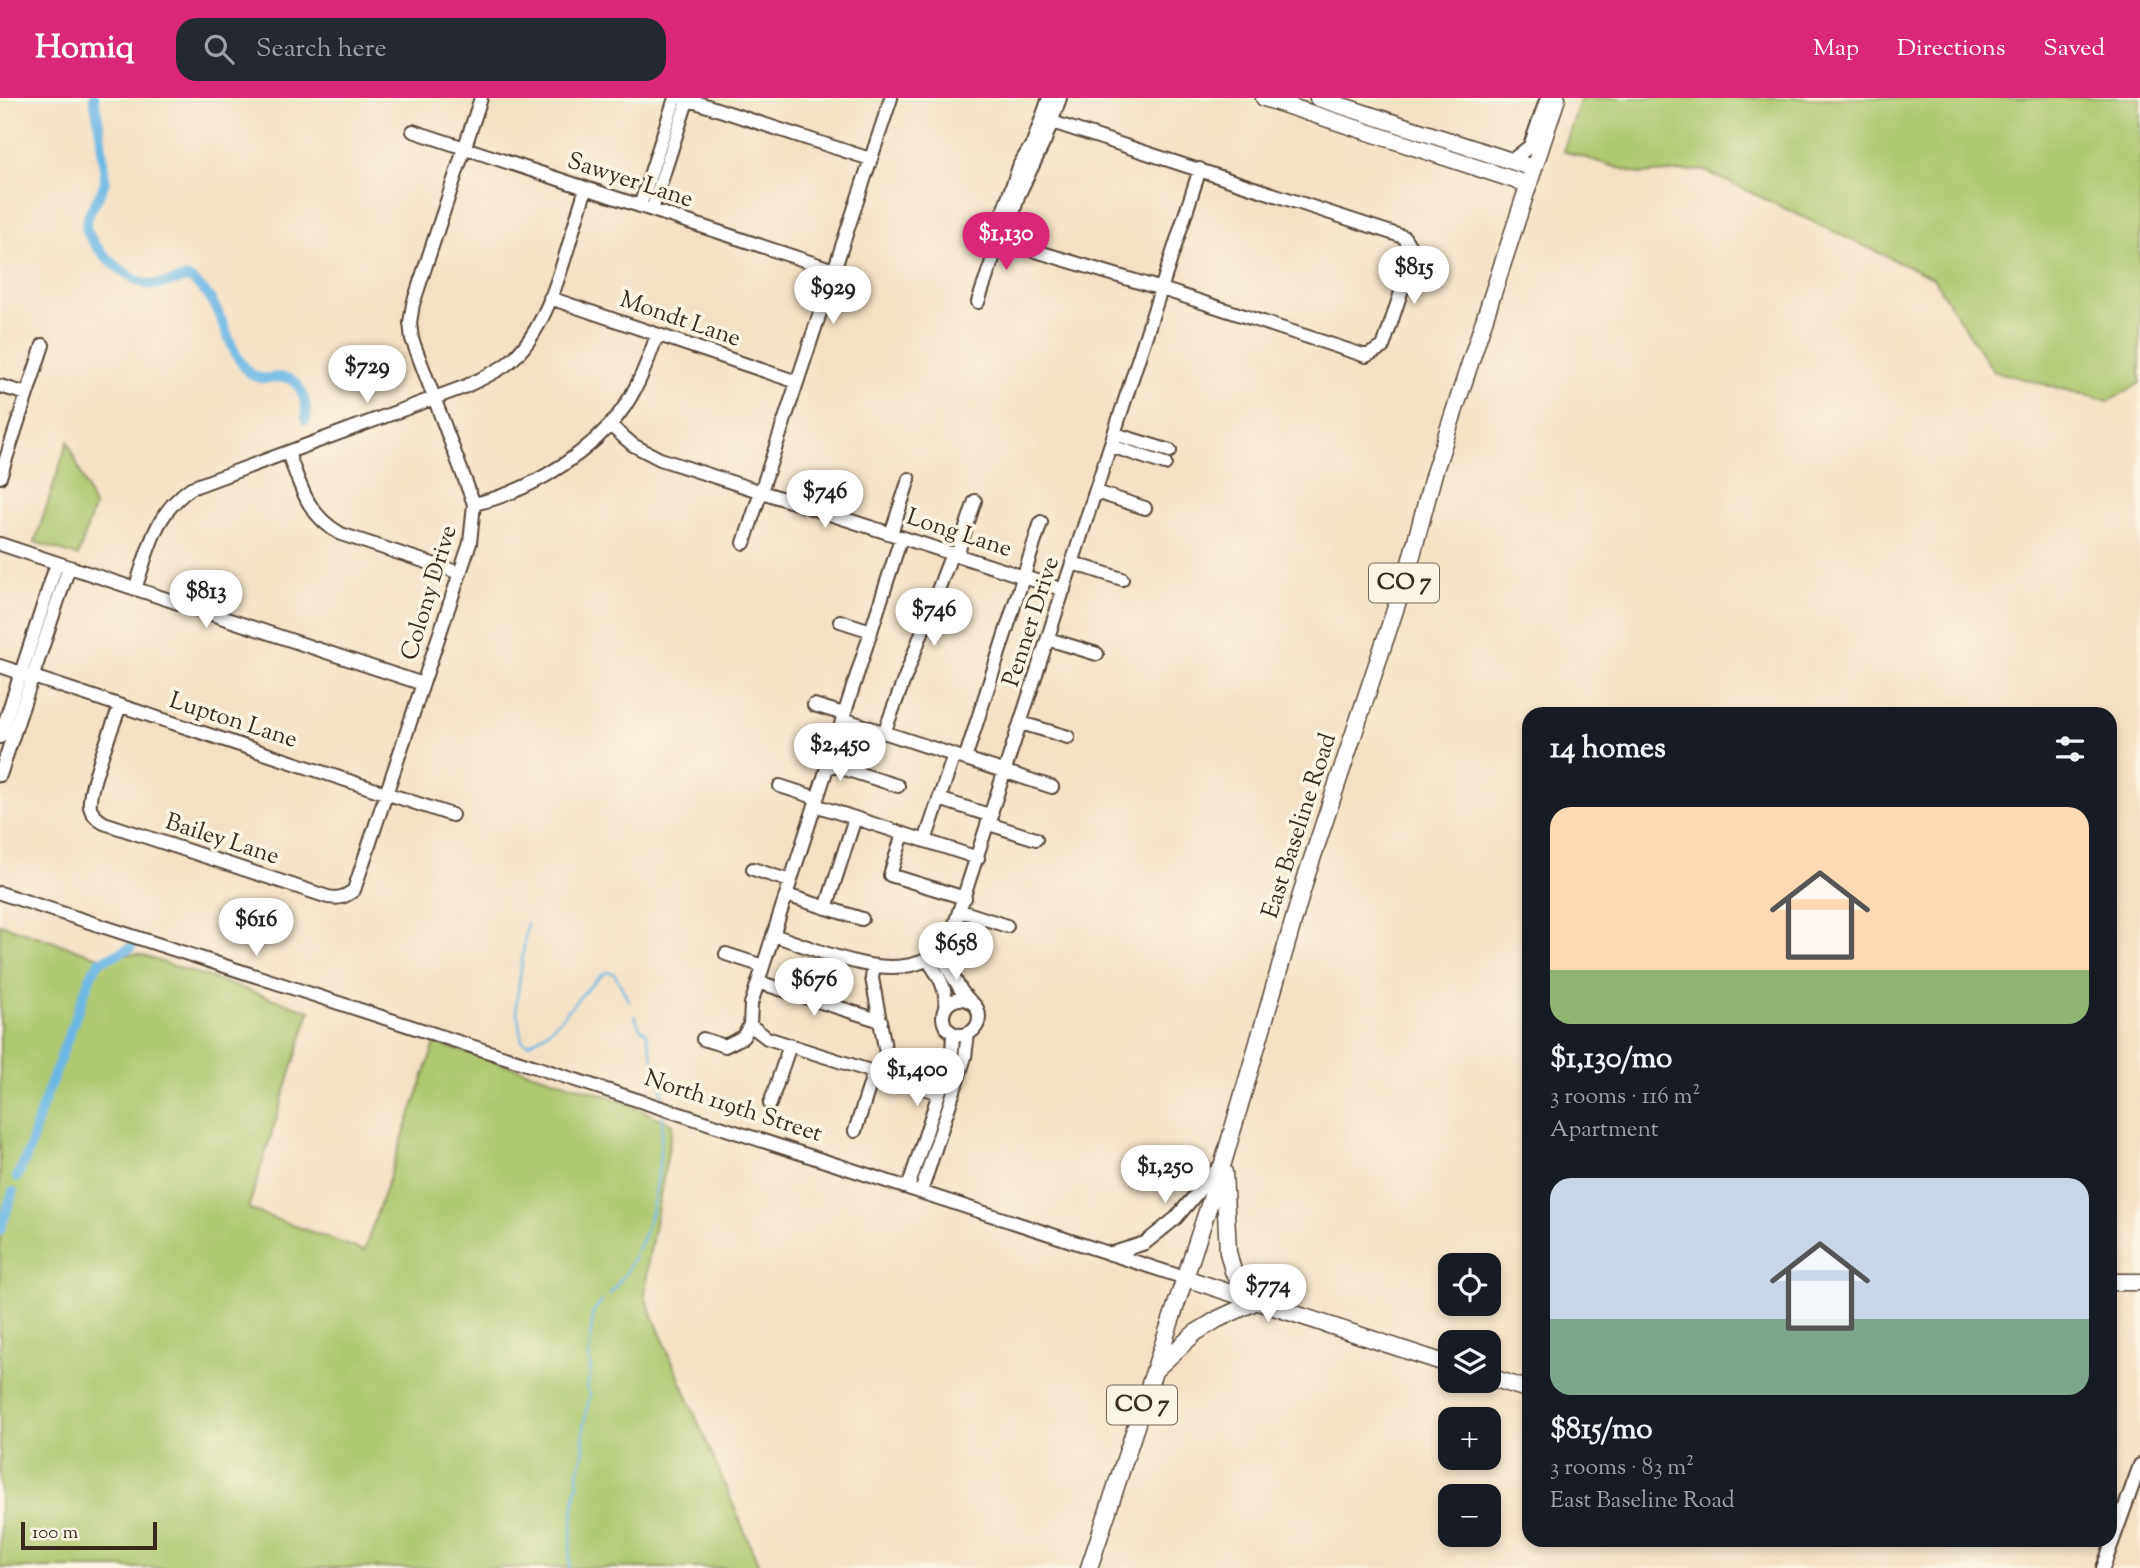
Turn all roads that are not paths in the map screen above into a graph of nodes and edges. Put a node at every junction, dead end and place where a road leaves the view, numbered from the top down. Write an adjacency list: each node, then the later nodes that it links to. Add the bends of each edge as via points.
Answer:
1 (481, 98): 12 (street, Colony Drive)
2 (683, 98): 13 (street); 19 (street)
3 (891, 98): 13 (street)
4 (1049, 98): 20 (street, via 1011,188 999,223)
5 (1060, 98): 10 (street)
6 (1264, 98): 17 (main road)
7 (1318, 98): 14 (main road)
8 (1547, 98): 14 (street, via 1530,146)
9 (1557, 98): 15 (main road, East Baseline Road / CO 7)
10 (1052, 122): 16 (street); 20 (street, via 1018,196 1010,226)
11 (413, 131): 12 (street, Sawyer Lane)
12 (464, 148): 18 (street, Sawyer Lane); 30 (street, Colony Drive, via 410,323)
13 (870, 159): 21 (street)
14 (1511, 161): 15 (main road)
15 (1533, 168): 17 (main road, East Baseline Road / CO 7)
16 (1200, 169): 22 (street, Penner Drive); 22 (street, via 1405,237 1414,253 1383,347 1366,356)
17 (1527, 184): 113 (main road, East Baseline Road / CO 7, via 1434,472 1407,574 1307,874)
18 (586, 189): 19 (street, Sawyer Lane); 23 (street)
19 (646, 208): 21 (street, Sawyer Lane)
20 (1000, 236): 22 (street); 24 (street)
21 (834, 270): 27 (street)
22 (1162, 289): 32 (street, Penner Drive)
23 (550, 298): 25 (street, Mondt Lane); 30 (street, via 539,324 508,363 487,377)
24 (978, 302)
25 (657, 335): 27 (street, Mondt Lane); 31 (street, via 646,369)
26 (43, 345): 29 (street)
27 (797, 382): 38 (street)
28 (0, 386): 29 (street)
29 (27, 394): 36 (street)
30 (434, 398): 34 (street); 41 (street, Colony Drive)
31 (610, 425): 38 (street, Long Lane, via 633,445 660,459); 41 (street, via 549,474)
32 (1113, 440): 33 (street); 35 (street); 39 (street, Penner Drive)
33 (1170, 451)
34 (288, 453): 50 (street, via 306,501 329,527); 53 (street, via 191,488 178,497 159,520)
35 (1166, 464)
36 (0, 477)
37 (909, 479): 44 (street)
38 (760, 492): 44 (street, Long Lane); 45 (street)
39 (1096, 492): 42 (street); 48 (street, Penner Drive)
40 (975, 501): 47 (street)
41 (474, 504): 50 (street, Colony Drive, via 470,543)
42 (1145, 508)
43 (1041, 523): 51 (street)
44 (896, 536): 47 (street, Long Lane); 56 (street)
45 (744, 543)
46 (0, 544): 49 (street)
47 (955, 554): 51 (street, Long Lane); 66 (street)
48 (1073, 564): 52 (street); 54 (street, Penner Drive)
49 (63, 565): 53 (street); 60 (street)
50 (460, 573): 61 (street, Colony Drive)
51 (1023, 577): 54 (street, Long Lane); 69 (street)
52 (1122, 579)
53 (135, 589): 61 (street)
54 (1064, 590): 57 (street, Penner Drive)
55 (840, 621): 56 (street)
56 (872, 631): 64 (street)
57 (1048, 639): 58 (street); 65 (street, Penner Drive)
58 (1097, 654)
59 (0, 666): 60 (street, Lupton Lane)
60 (27, 675): 63 (street, Lupton Lane); 67 (street); 72 (street)
61 (423, 684): 76 (street, Colony Drive)
62 (814, 705): 64 (street)
63 (120, 706): 76 (street, Lupton Lane); 90 (street, Bailey Lane, via 91,793 95,818 328,897)
64 (844, 717): 66 (street); 70 (street)
65 (1021, 723): 68 (street); 71 (street, Penner Drive)
66 (884, 733): 69 (street)
67 (0, 737)
68 (1068, 737)
69 (959, 757): 71 (street); 77 (street)
70 (828, 764): 74 (street); 78 (street)
71 (1006, 772): 75 (street); 81 (street, Penner Drive)
72 (0, 775)
73 (780, 786): 78 (street)
74 (898, 786)
75 (1052, 787)
76 (387, 793): 79 (street, Lupton Lane); 90 (street, Colony Drive, via 358,881)
77 (939, 799): 81 (street); 84 (street)
78 (816, 802): 80 (street); 87 (street)
79 (452, 815)
80 (855, 818): 82 (street); 92 (street)
81 (990, 820): 83 (street); 85 (street, Penner Drive)
82 (903, 834): 84 (street); 91 (street, via 890,875)
83 (1036, 839)
84 (925, 841): 85 (street)
85 (978, 858): 91 (street, Penner Drive)
86 (753, 869): 87 (street)
87 (790, 881): 89 (street)
88 (0, 893): 114 (street, North 119th Street)
89 (786, 895): 92 (street); 95 (street)
90 (346, 897)
91 (963, 905): 94 (street); 97 (street, Penner Drive, via 952,933)
92 (826, 908): 93 (street)
93 (862, 919)
94 (1007, 926)
95 (773, 934): 98 (street); 99 (street)
96 (726, 954): 98 (street)
97 (932, 955): 99 (street, via 896,968); 101 (street); 102 (street, via 943,984)
98 (763, 966): 100 (street)
99 (874, 966): 103 (street)
100 (758, 982): 103 (street); 104 (street)
101 (970, 1001): 102 (street, via 953,1000); 106 (street, via 979,1015)
102 (945, 1008): 105 (street, via 944,1025)
103 (881, 1021): 109 (street, via 888,1064)
104 (750, 1026): 107 (street, via 743,1037 725,1046); 108 (street, via 767,1038)
105 (953, 1033): 106 (street); 110 (street, via 952,1053)
106 (968, 1033): 114 (street, via 965,1057)
107 (703, 1039)
108 (790, 1045): 109 (street); 111 (street)
109 (879, 1074): 110 (street); 112 (street)
110 (939, 1093): 114 (street)
111 (771, 1104)
112 (855, 1131)
113 (1223, 1163): 115 (street, via 1176,1218 1145,1242); 116 (main road, East Baseline Road / CO 7); 119 (main road, via 1228,1252 1233,1271)
114 (915, 1190): 115 (street, North 119th Street)
115 (1110, 1254): 116 (street, North 119th Street)
116 (1185, 1278): 119 (main road, North 119th Street); 121 (main road, East Baseline Road / CO 7)
117 (2117, 1282): 118 (main road)
118 (2140, 1282)
119 (1257, 1301): 120 (main road, North 119th Street); 121 (main road, via 1195,1333)
120 (1438, 1361)
121 (1154, 1370): 127 (main road, East Baseline Road / CO 7)
122 (1501, 1381): 123 (main road)
123 (1522, 1387)
124 (2140, 1465): 125 (street)
125 (2117, 1529)
126 (2111, 1547): 128 (street)
127 (1089, 1568)
128 (2103, 1568)

